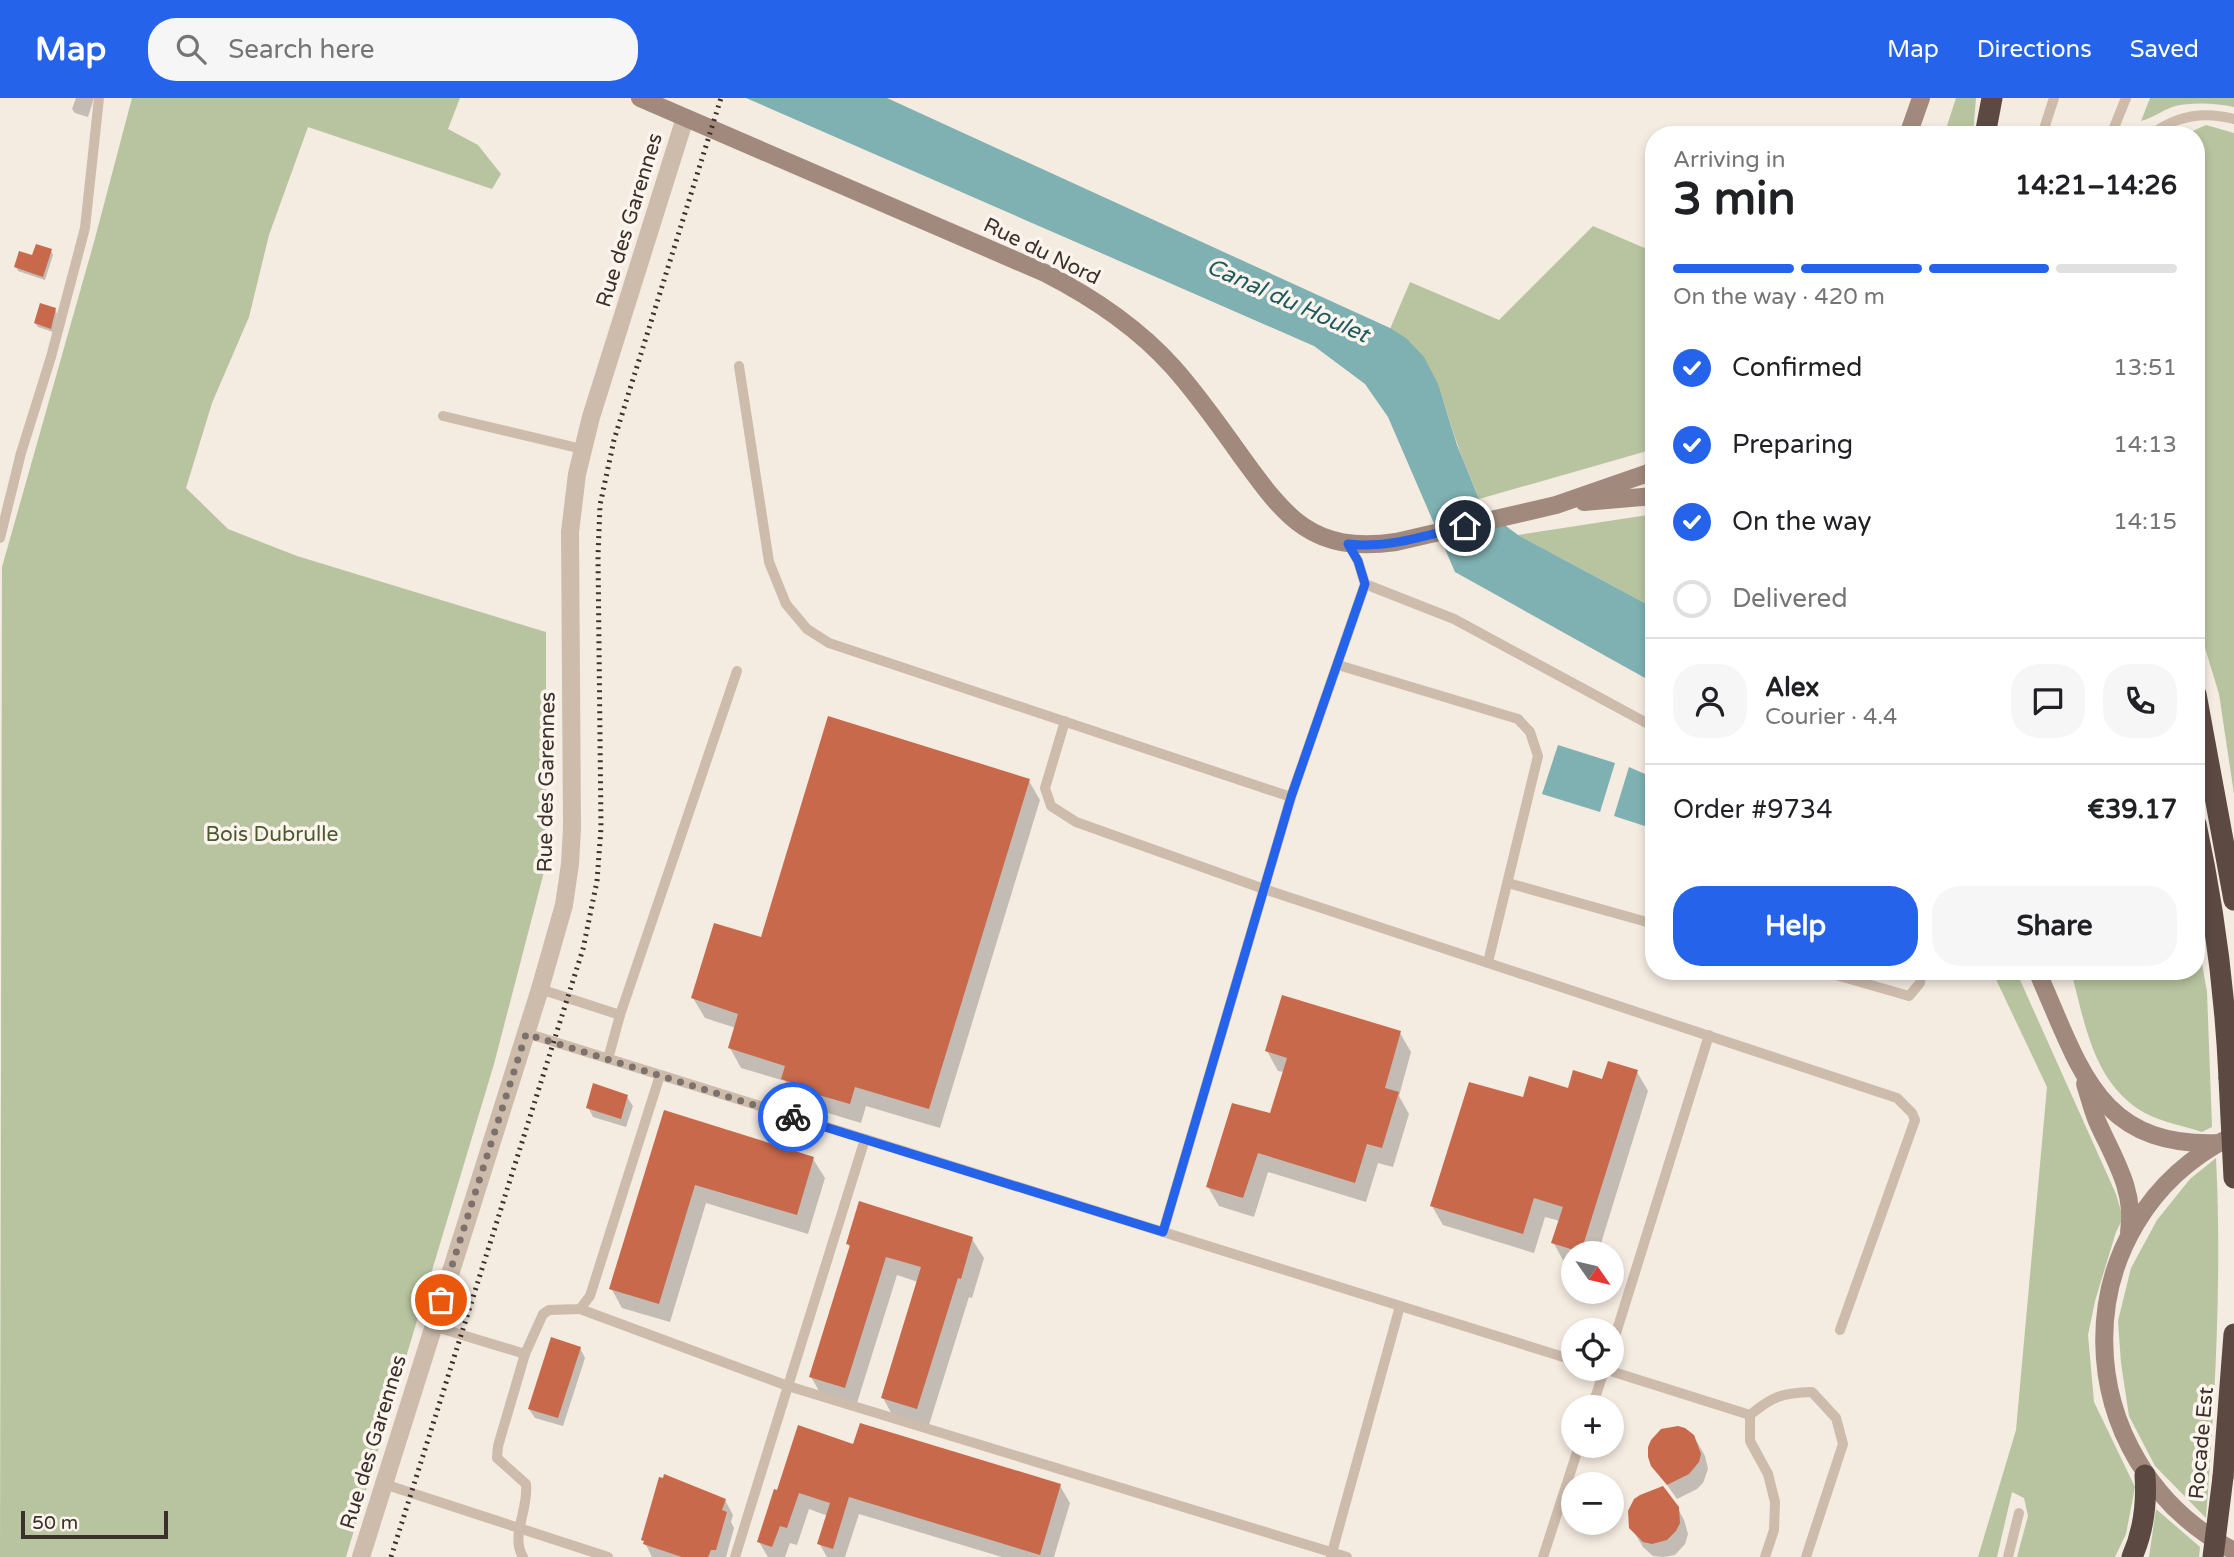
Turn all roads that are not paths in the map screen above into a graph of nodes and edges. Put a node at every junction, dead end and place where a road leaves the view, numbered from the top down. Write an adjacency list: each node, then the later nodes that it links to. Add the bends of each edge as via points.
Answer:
1 (99, 98): 21 (lane, via 85,228)
2 (640, 98): 7 (street, Rue du Nord)
3 (1921, 98): 9 (street)
4 (1993, 98): 10 (highway); 11 (highway)
5 (2054, 98): 12 (lane)
6 (2126, 98): 13 (lane)
7 (685, 118): 17 (street, Rue des Garennes); 22 (street, Rue du Nord, via 1037,270 1087,297 1137,333 1172,366 1284,513 1312,532)
8 (2234, 119): 14 (lane, via 2184,117)
9 (1911, 126)
10 (1986, 126)
11 (1991, 126)
12 (2045, 126)
13 (2115, 126)
14 (2163, 126)
15 (739, 366): 26 (lane, via 769,562 786,604 807,629 829,643)
16 (443, 416): 17 (lane)
17 (582, 449): 39 (street, Rue des Garennes, via 569,551 570,864 564,905)
18 (1645, 474): 20 (street, Rue du Nord)
19 (1645, 497): 20 (street, Rue du Nord)
20 (1556, 505): 22 (street, Rue du Nord, via 1412,539)
21 (0, 538)
22 (1348, 544): 23 (lane)
23 (1365, 584): 24 (lane); 27 (lane, via 1454,619)
24 (1338, 664): 29 (lane); 31 (lane, via 1518,719 1530,732 1538,756)
25 (737, 671): 40 (lane)
26 (1065, 721): 29 (lane); 32 (lane, via 1045,788 1051,806 1076,822)
27 (1645, 722)
28 (2205, 743): 33 (highway)
29 (1291, 797): 32 (lane)
30 (2205, 873): 48 (highway, bridge, via 2226,1013)
31 (1507, 883): 34 (lane); 35 (lane)
32 (1264, 889): 35 (lane); 49 (lane)
33 (2234, 900)
34 (1645, 921)
35 (1488, 962): 42 (lane)
36 (1853, 980): 37 (lane, via 1909,996)
37 (1920, 980)
38 (2041, 980): 44 (street)
39 (540, 989): 40 (lane); 41 (street, Rue des Garennes)
40 (621, 1015): 43 (lane)
41 (526, 1034): 43 (lane); 54 (street, Rue des Garennes)
42 (1709, 1035): 53 (lane); 55 (lane, via 1897,1098 1912,1113 1915,1120)
43 (608, 1059): 45 (lane)
44 (2078, 1060): 47 (street, via 2106,1106 2136,1129 2175,1142); 50 (street, via 2096,1118 2127,1190 2131,1217)
45 (660, 1075): 46 (lane); 52 (lane, via 590,1296)
46 (865, 1139): 49 (lane); 60 (lane)
47 (2227, 1139): 50 (street, via 2170,1181)
48 (2234, 1178)
49 (1163, 1232): 51 (lane)
50 (2127, 1242): 63 (street, via 2108,1303 2105,1367 2116,1418)
51 (1400, 1306): 58 (lane); 68 (lane)
52 (580, 1309): 57 (lane, via 543,1314); 60 (lane)
53 (1621, 1318)
54 (433, 1326): 57 (lane); 64 (street, Rue des Garennes)
55 (1840, 1330)
56 (2234, 1334): 79 (highway, Rocade Est, bridge)
57 (525, 1354): 66 (lane, via 497,1458 526,1484)
58 (1561, 1356)
59 (1624, 1376): 61 (lane)
60 (788, 1386): 68 (lane); 72 (lane)
61 (1750, 1415): 75 (lane, via 1749,1440 1768,1474 1776,1502 1774,1530); 76 (lane, via 1770,1398 1812,1392 1836,1418 1843,1444)
62 (1575, 1458): 74 (lane)
63 (2145, 1475): 67 (street, via 2177,1512); 78 (highway, via 2146,1510)
64 (384, 1484): 66 (lane); 69 (street, Rue des Garennes)
65 (2019, 1513): 77 (lane)
66 (519, 1528): 70 (lane); 71 (lane)
67 (2234, 1551)
68 (1332, 1555): 73 (lane)
69 (361, 1557)
70 (523, 1557)
71 (608, 1557)
72 (735, 1557)
73 (1347, 1557)
74 (1543, 1557)
75 (1765, 1557)
76 (1806, 1557)
77 (2008, 1557)
78 (2132, 1557)
79 (2213, 1557)

